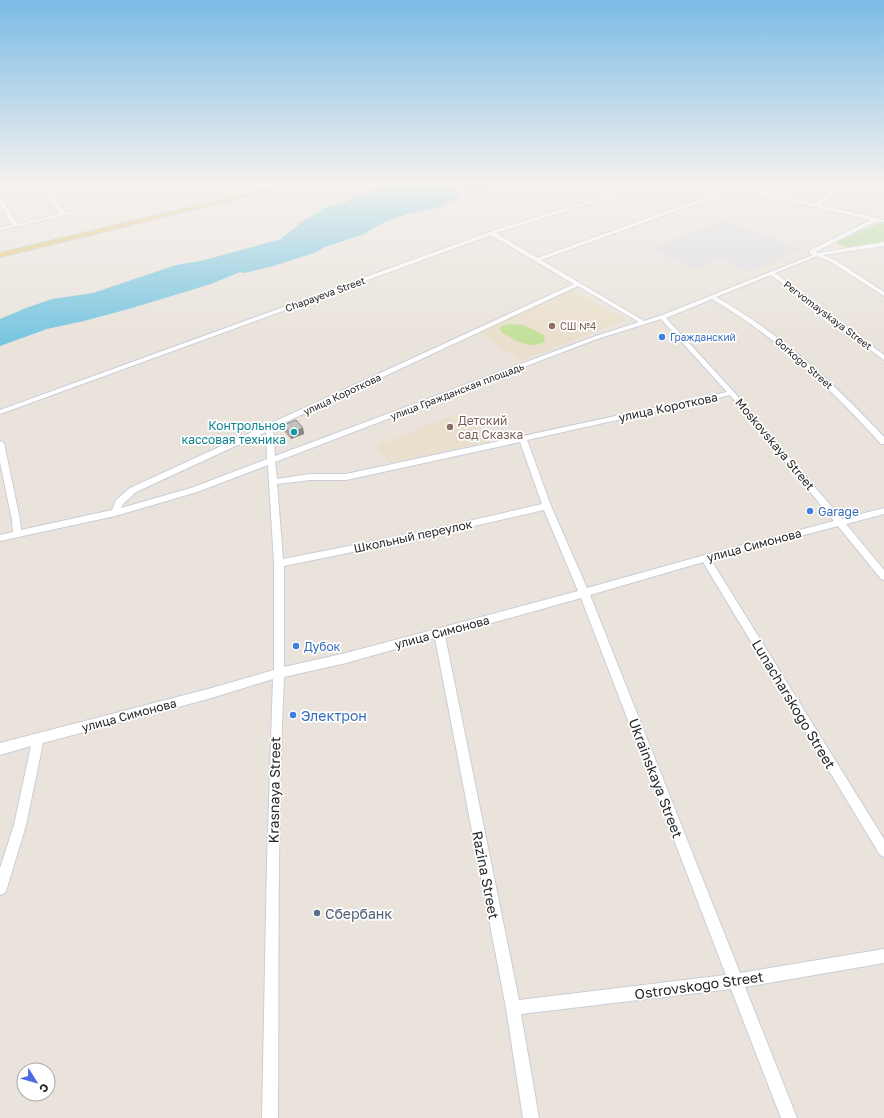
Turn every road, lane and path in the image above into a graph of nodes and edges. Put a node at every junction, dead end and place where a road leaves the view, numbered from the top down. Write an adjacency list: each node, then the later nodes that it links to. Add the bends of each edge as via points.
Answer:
1 (83, 235): 8 (main road)
2 (486, 235): 18 (street, Chapayeva Street)
3 (496, 235): 9 (street)
4 (604, 235): 9 (street)
5 (844, 235): 7 (street, via 811,252)
6 (884, 244): 7 (street)
7 (819, 254): 10 (street); 12 (street)
8 (0, 255)
9 (538, 259): 11 (street)
10 (771, 273): 13 (street); 16 (street, Pervomayskaya Street)
11 (578, 284): 15 (street); 19 (street, улица Короткова)
12 (884, 294)
13 (712, 297): 14 (street); 21 (street, Gorkogo Street, via 765,330 812,369)
14 (662, 317): 15 (street); 17 (street, Moskovskaya Street)
15 (644, 323): 23 (street, улица Гражданская площадь, via 598,337)
16 (884, 358)
17 (732, 393): 20 (street, улица Короткова); 29 (street, Moskovskaya Street)
18 (0, 412)
19 (269, 428): 23 (street, Krasnaya Street); 28 (street, улица Короткова, via 132,490 119,502)
20 (523, 439): 25 (street, улица Короткова, via 346,477); 26 (street, Ukrainskaya Street)
21 (884, 442)
22 (0, 443): 24 (street)
23 (271, 462): 25 (street, Krasnaya Street); 28 (street, via 155,503)
24 (3, 473): 30 (street, via 16,520)
25 (274, 482): 33 (street, Krasnaya Street)
26 (548, 506): 33 (street, Школьный переулок, via 421,535); 35 (street, Ukrainskaya Street)
27 (884, 511): 29 (street, улица Симонова)
28 (115, 513): 30 (street)
29 (840, 522): 32 (street, улица Симонова); 34 (street, Moskovskaya Street)
30 (17, 534): 31 (street)
31 (0, 538)
32 (705, 558): 35 (street, улица Симонова); 40 (street, Lunacharskogo Street)
33 (279, 563): 37 (street, Krasnaya Street)
34 (884, 576)
35 (584, 593): 36 (street, улица Симонова); 43 (street, Ukrainskaya Street)
36 (438, 633): 37 (street, улица Симонова); 44 (street, Razina Street)
37 (279, 673): 38 (street, улица Симонова); 45 (street, Krasnaya Street, via 273,854)
38 (38, 739): 39 (street, улица Симонова); 41 (street, via 20,825)
39 (0, 749)
40 (884, 851)
41 (0, 888)
42 (884, 956): 43 (street, Ostrovskogo Street)
43 (735, 981): 44 (street, Ostrovskogo Street); 47 (street, Ukrainskaya Street)
44 (513, 1008): 46 (street, Razina Street)
45 (270, 1118)
46 (532, 1118)
47 (789, 1118)

